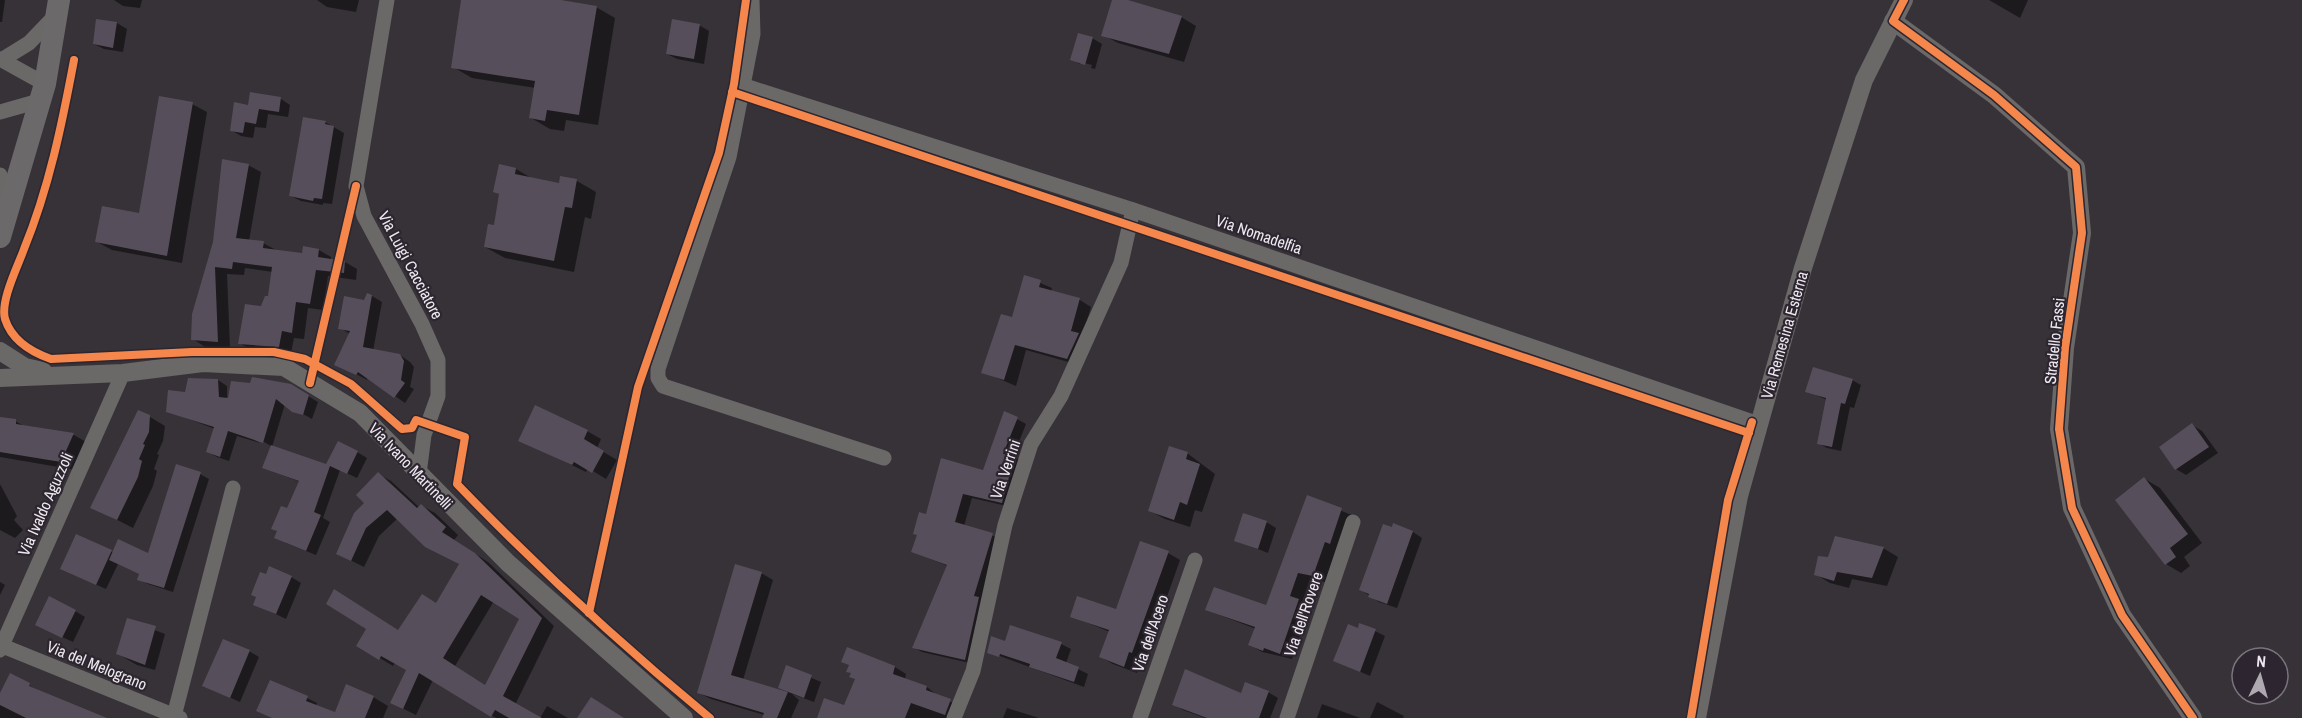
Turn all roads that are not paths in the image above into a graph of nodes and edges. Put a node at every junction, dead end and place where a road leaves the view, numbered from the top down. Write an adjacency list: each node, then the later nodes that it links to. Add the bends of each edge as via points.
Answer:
1 (387, 0): 20 (street, Via Luigi Cacciatore, via 356,186 364,216 438,360 438,396 424,435)
2 (752, 0): 7 (street, via 753,34)
3 (1904, 0): 5 (street, Via Remesina Esterna)
4 (58, 7): 6 (street, via 29,43); 8 (main road)
5 (1893, 21): 18 (street, Via Remesina Esterna, via 1860,91 1803,268); 31 (street, Stradello Fassi, via 1994,95 2076,167 2082,233 2065,348 2060,429 2072,508 2122,615)
6 (2, 59): 8 (street)
7 (745, 86): 12 (street, Via Nomadelfia); 19 (street, via 729,157 658,378 663,386)
8 (42, 93): 9 (street); 11 (main road)
9 (0, 112)
10 (0, 175): 11 (street)
11 (10, 208): 13 (main road)
12 (1133, 210): 18 (street, Via Nomadelfia); 27 (street, Via Verrini, via 1121,263 1061,396 1030,444 1005,525 973,671)
13 (0, 237)
14 (0, 351): 16 (street, Via Ivano Martinelli, via 25,367)
15 (123, 373): 16 (street, Via Ivano Martinelli); 20 (street, Via Ivano Martinelli, via 203,363 284,367 360,414); 24 (street, Via Ivaldo Aguzzoli)
16 (75, 376): 17 (street, Via Ivano Martinelli)
17 (0, 378)
18 (1759, 424): 30 (street, Via Remesina Esterna, via 1739,496)
19 (884, 458)
20 (419, 474): 26 (street, Via Ivano Martinelli, via 508,563)
21 (234, 488): 25 (street)
22 (1353, 522): 29 (street, Via dell'Rovere)
23 (1195, 560): 28 (street, Via dell'Acero)
24 (1, 647): 25 (street, Via del Melograno)
25 (177, 717)
26 (684, 718)
27 (954, 718)
28 (1140, 718)
29 (1287, 718)
30 (1697, 718)
31 (2193, 718)

